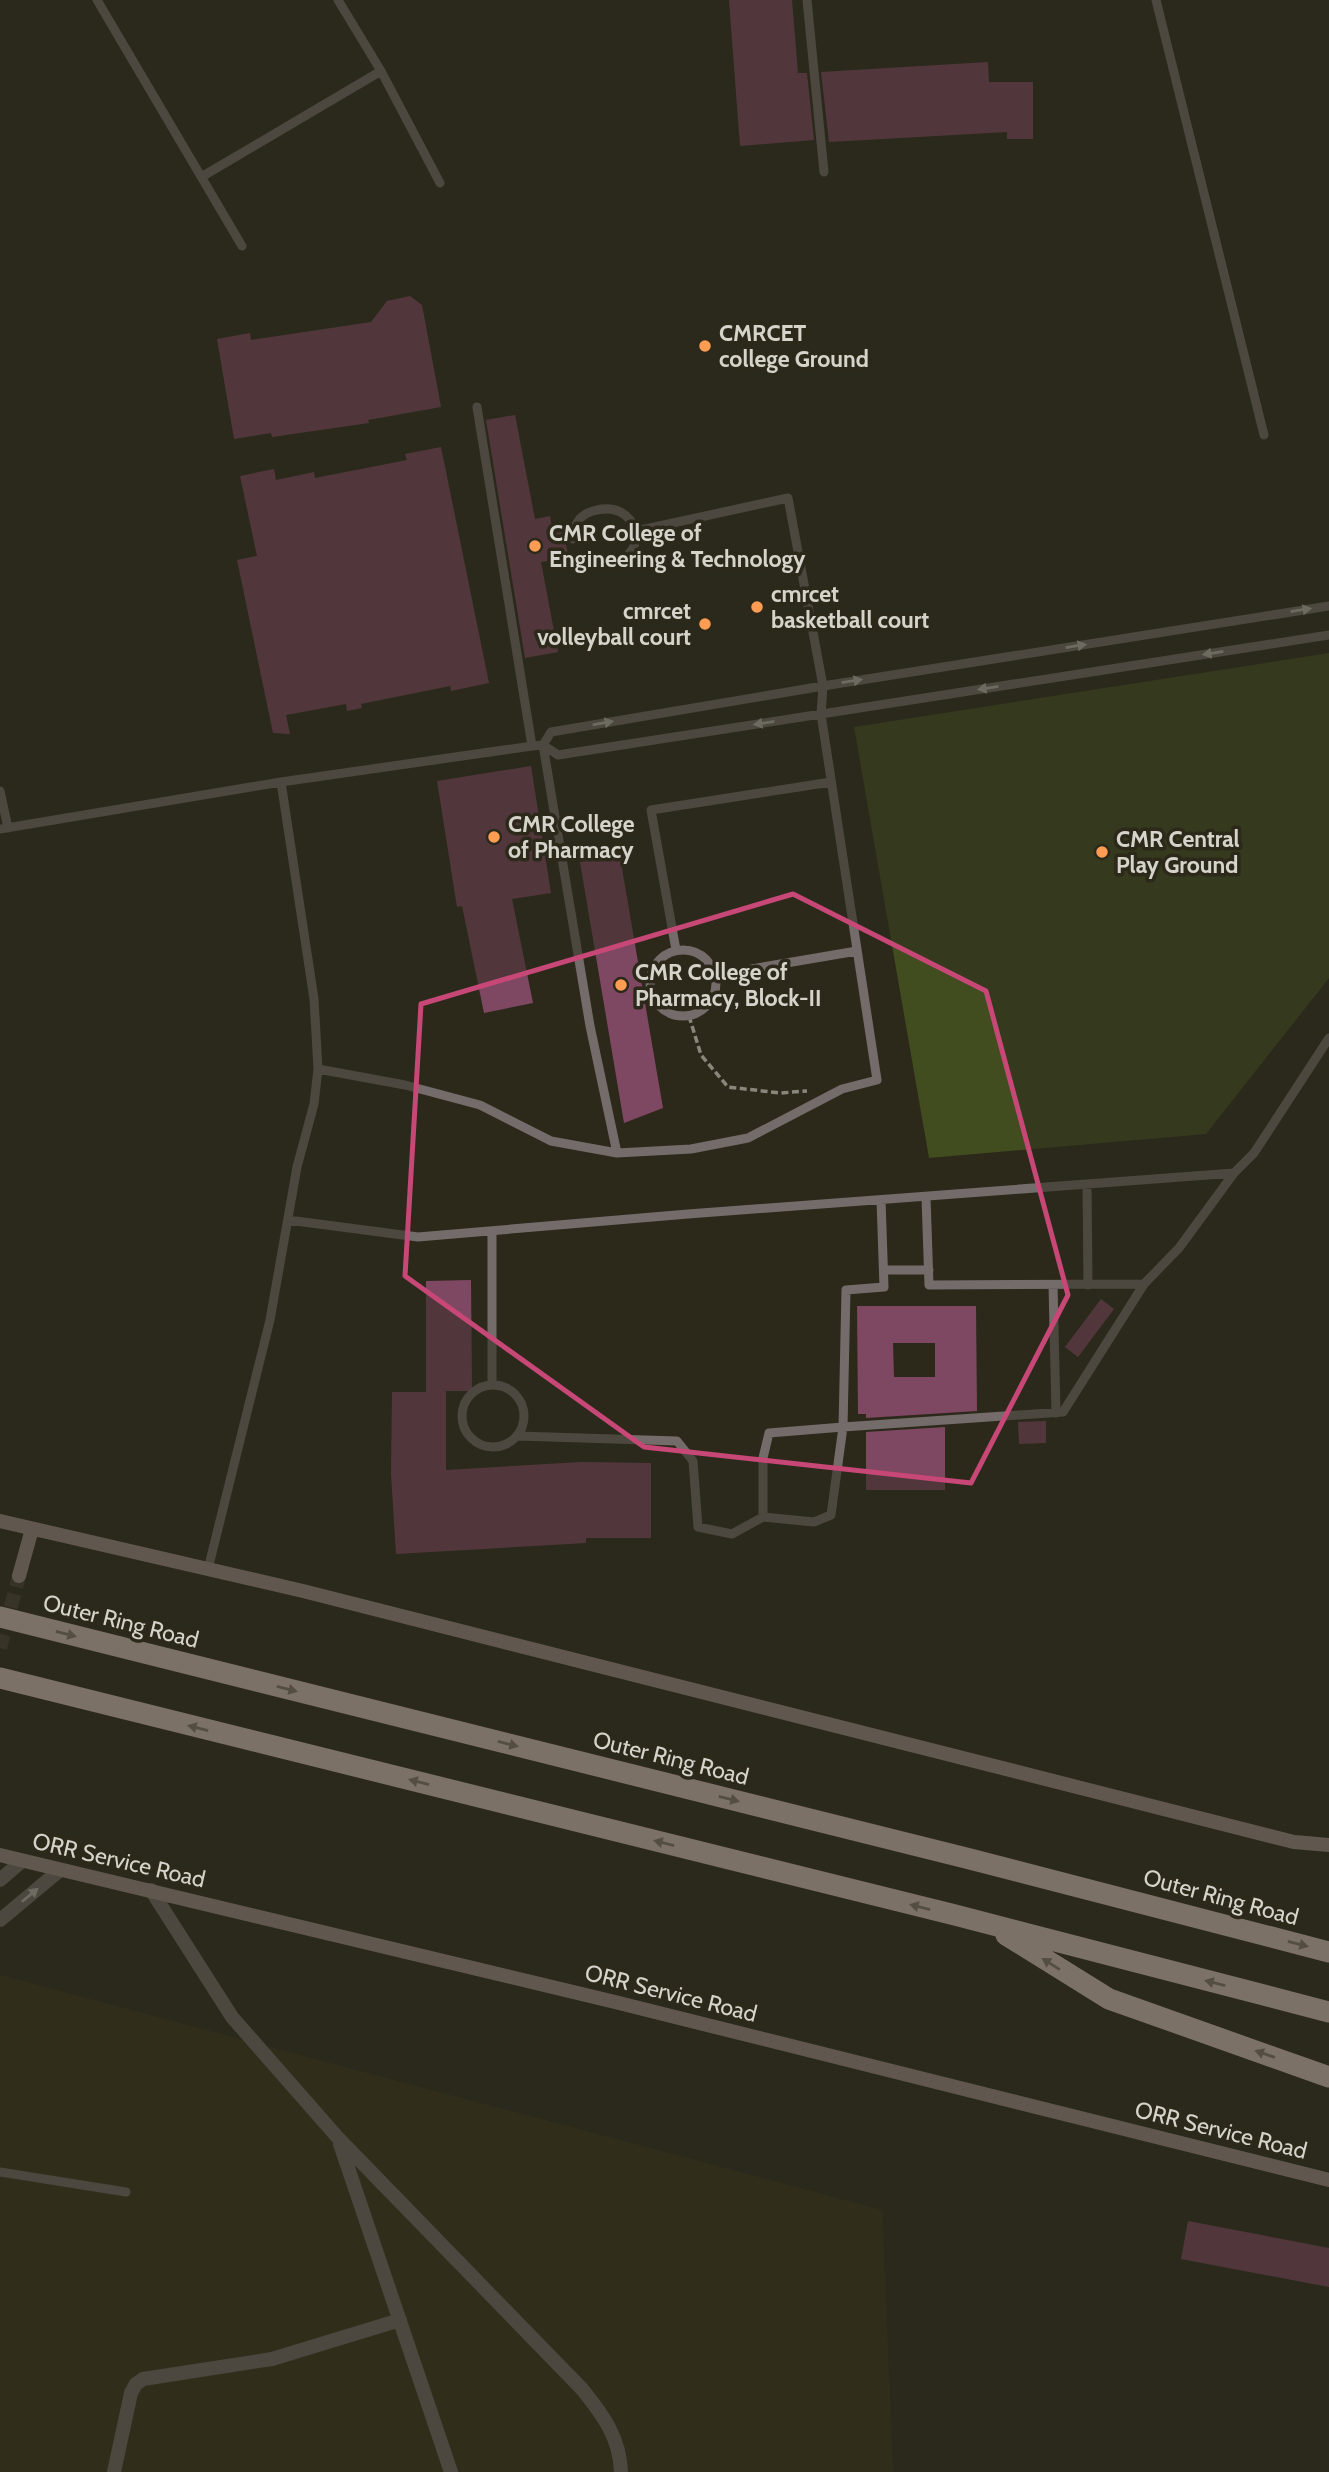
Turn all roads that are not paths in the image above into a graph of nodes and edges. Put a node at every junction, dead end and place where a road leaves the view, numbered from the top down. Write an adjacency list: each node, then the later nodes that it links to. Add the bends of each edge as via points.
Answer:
1 (97, 0): 7 (lane)
2 (338, 0): 5 (lane)
3 (807, 0): 6 (lane)
4 (1156, 0): 11 (lane)
5 (381, 71): 7 (lane); 8 (lane)
6 (824, 172)
7 (203, 176): 9 (lane)
8 (440, 183)
9 (243, 246)
10 (477, 407): 20 (lane)
11 (1264, 435)
12 (636, 531): 13 (lane, via 629,518 615,509 605,509 583,515 576,523); 14 (lane, via 630,553 621,560 598,565); 17 (lane, via 788,498)
13 (573, 540)
14 (582, 558)
15 (1329, 606): 17 (lane, one-way to 15)
16 (1329, 635): 18 (lane, one-way to 18)
17 (823, 686): 18 (lane); 19 (lane, one-way to 17, via 551,732)
18 (821, 714): 19 (lane, one-way to 19, via 558,755); 22 (lane)
19 (543, 745): 20 (lane); 30 (lane, via 590,1026)
20 (531, 746): 21 (lane)
21 (281, 782): 24 (lane); 29 (lane, via 314,999)
22 (831, 782): 25 (lane, via 651,810); 26 (lane)
23 (0, 791): 24 (lane)
24 (4, 828)
25 (676, 950): 27 (lane, via 693,951 708,960); 27 (lane, via 660,958 651,972 650,989 664,1009 689,1016 705,1008 715,993)
26 (857, 951): 27 (lane); 30 (lane, via 877,1080 842,1089 748,1138 691,1149)
27 (716, 975)
28 (1329, 1038): 31 (lane, via 1254,1153)
29 (318, 1069): 30 (lane, via 480,1105 551,1141); 35 (lane)
30 (617, 1153)
31 (1234, 1173): 32 (lane); 39 (lane, via 1179,1248)
32 (1087, 1185): 33 (lane); 41 (lane)
33 (926, 1198): 34 (lane); 38 (lane)
34 (881, 1200): 36 (lane); 37 (lane)
35 (288, 1220): 36 (lane, via 418,1237); 49 (lane, via 270,1320)
36 (492, 1232): 42 (lane)
37 (884, 1270): 38 (lane); 44 (lane, via 884,1287 846,1290)
38 (929, 1270): 40 (lane, via 929,1285)
39 (1144, 1284): 41 (lane); 43 (lane, via 1063,1412)
40 (1054, 1285): 41 (lane); 43 (lane)
41 (1088, 1285)
42 (492, 1384): 45 (lane, via 509,1389 522,1402 525,1420); 45 (lane, via 475,1390 463,1404 461,1422 469,1438 485,1447 503,1447)
43 (1056, 1413): 44 (lane)
44 (844, 1427): 46 (lane, via 831,1515 814,1522); 46 (lane, via 769,1433 763,1458)
45 (518, 1436): 46 (lane, via 677,1441 693,1461 698,1527 732,1534)
46 (763, 1517)
47 (0, 1521): 48 (main road)
48 (32, 1529): 49 (main road); 50 (main road)
49 (208, 1569): 53 (main road, via 1294,1842)
50 (19, 1576)
51 (0, 1618): 61 (highway, Outer Ring Road, one-way to 61)
52 (0, 1678): 60 (highway, one-way to 52)
53 (1329, 1845)
54 (0, 1855): 55 (main road, ORR Service Road)
55 (22, 1861): 56 (main road, ORR Service Road); 57 (street)
56 (60, 1870): 58 (main road, ORR Service Road); 59 (street, one-way to 56)
57 (0, 1880)
58 (151, 1890): 64 (street, via 232,2017); 66 (main road, ORR Service Road)
59 (0, 1920)
60 (987, 1924): 62 (highway, one-way to 60); 63 (highway, one-way to 60, via 1109,1999)
61 (1329, 1952)
62 (1329, 2012)
63 (1329, 2077)
64 (338, 2139): 68 (street); 71 (street, via 582,2389 605,2417 620,2451)
65 (0, 2172): 67 (lane)
66 (1329, 2180)
67 (126, 2192)
68 (400, 2320): 69 (street, via 272,2359 143,2379 131,2393); 70 (street)
69 (114, 2472)
70 (452, 2472)
71 (621, 2472)

